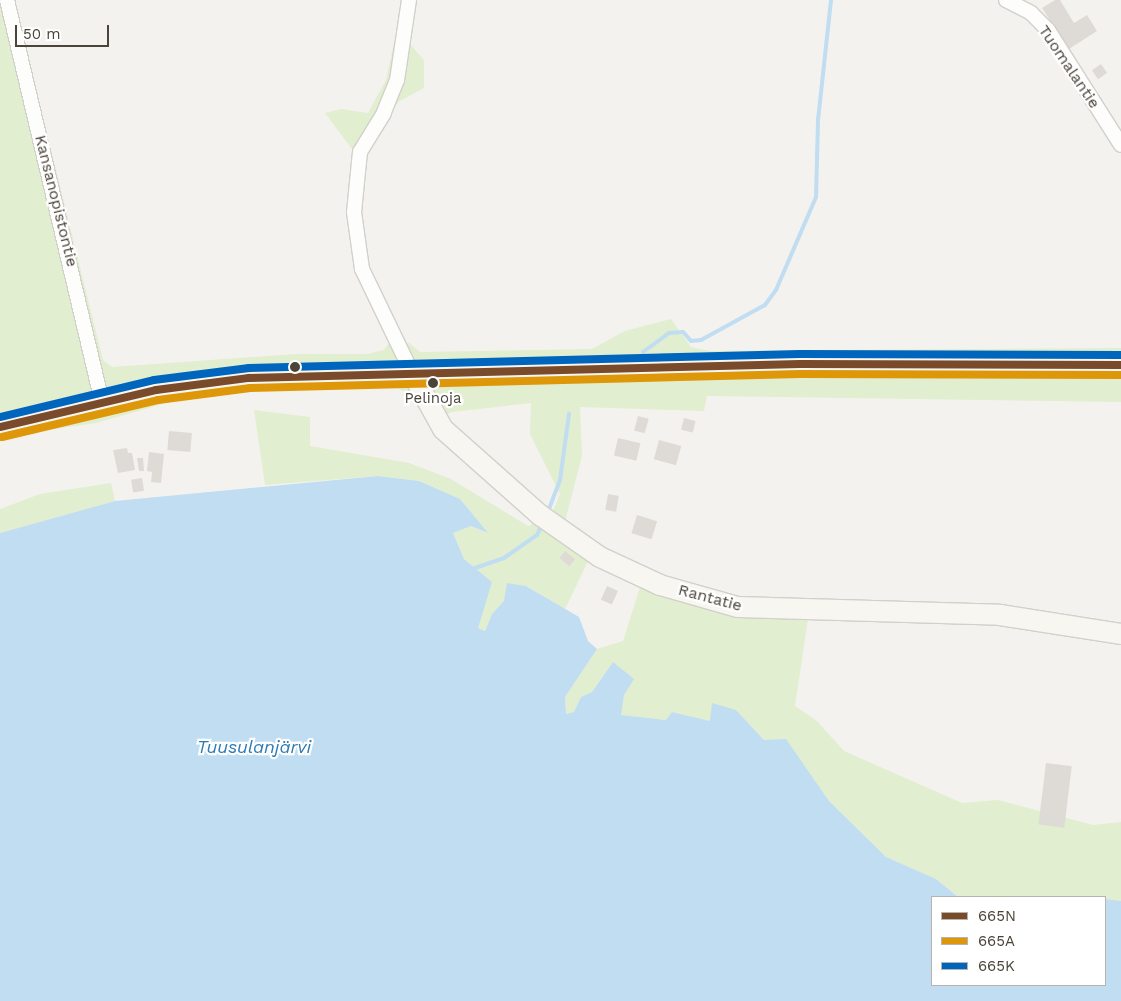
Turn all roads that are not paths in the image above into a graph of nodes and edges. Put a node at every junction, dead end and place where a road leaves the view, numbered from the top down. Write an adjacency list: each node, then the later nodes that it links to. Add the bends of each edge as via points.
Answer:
1 (7, 0): 7 (street, Kansanopistontie)
2 (409, 0): 6 (street, via 397,80 384,113 360,152 354,212 362,269)
3 (1006, 0): 4 (street, Tuomalantie, via 1031,13 1048,30)
4 (1121, 145)
5 (1121, 366): 6 (main road, via 800,364)
6 (412, 373): 7 (main road, via 249,378); 9 (main road, Rantatie, via 443,429 558,530 630,572 738,607 1000,615)
7 (102, 402): 8 (main road)
8 (0, 427)
9 (1121, 634)

